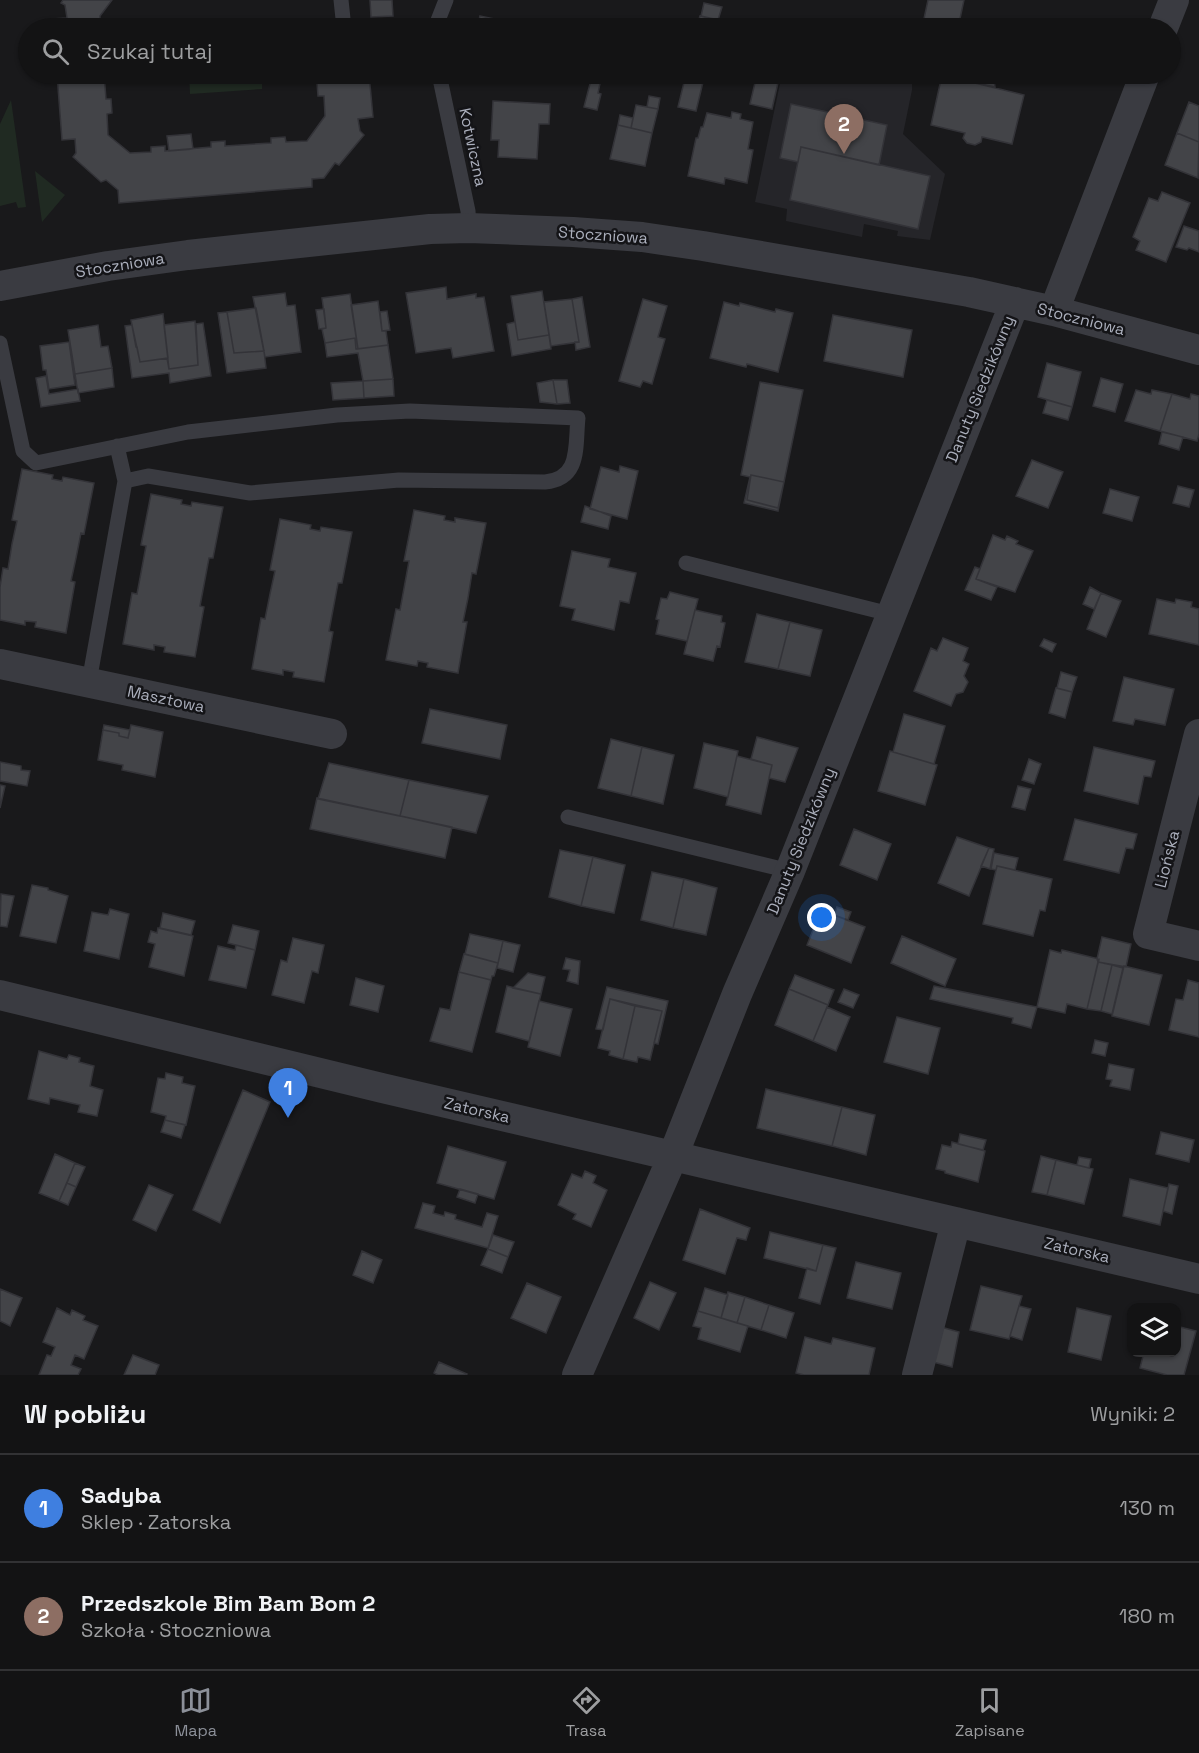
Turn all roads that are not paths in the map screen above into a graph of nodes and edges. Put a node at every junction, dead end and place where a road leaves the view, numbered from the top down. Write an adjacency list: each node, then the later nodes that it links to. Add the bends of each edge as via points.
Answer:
1 (341, 0): 4 (lane)
2 (446, 0): 5 (lane)
3 (1174, 0): 6 (street)
4 (343, 18)
5 (439, 18)
6 (1167, 18)
7 (441, 84): 9 (lane, Kotwiczna)
8 (1141, 84): 12 (street)
9 (469, 228): 10 (street, Stoczniowa, via 188,255); 11 (street, Stoczniowa, via 642,237)
10 (0, 286)
11 (1015, 302): 12 (street, Stoczniowa); 18 (street, Danuty Siedzikówny)
12 (1054, 311): 14 (street, Stoczniowa)
13 (0, 343): 15 (lane, via 23,451 36,463)
14 (1199, 350)
15 (117, 446): 16 (lane); 16 (lane, via 188,432 337,415 410,411 578,418 574,464 556,481 399,480 250,493 148,476)
16 (125, 481): 20 (lane)
17 (686, 563): 18 (lane)
18 (891, 614): 24 (street, Danuty Siedzikówny)
19 (0, 664): 20 (street, Masztowa)
20 (89, 682): 21 (street, Masztowa)
21 (332, 734)
22 (1199, 734): 25 (street, Liońska, via 1148,934)
23 (568, 817): 24 (lane)
24 (790, 871): 27 (street, Danuty Siedzikówny)
25 (1199, 946)
26 (3, 1002): 27 (street, Zatorska)
27 (673, 1156): 28 (street, Zatorska); 30 (street, Danuty Siedzikówny)
28 (956, 1222): 29 (street, Zatorska); 31 (street)
29 (1199, 1279)
30 (577, 1375)
31 (917, 1375)

